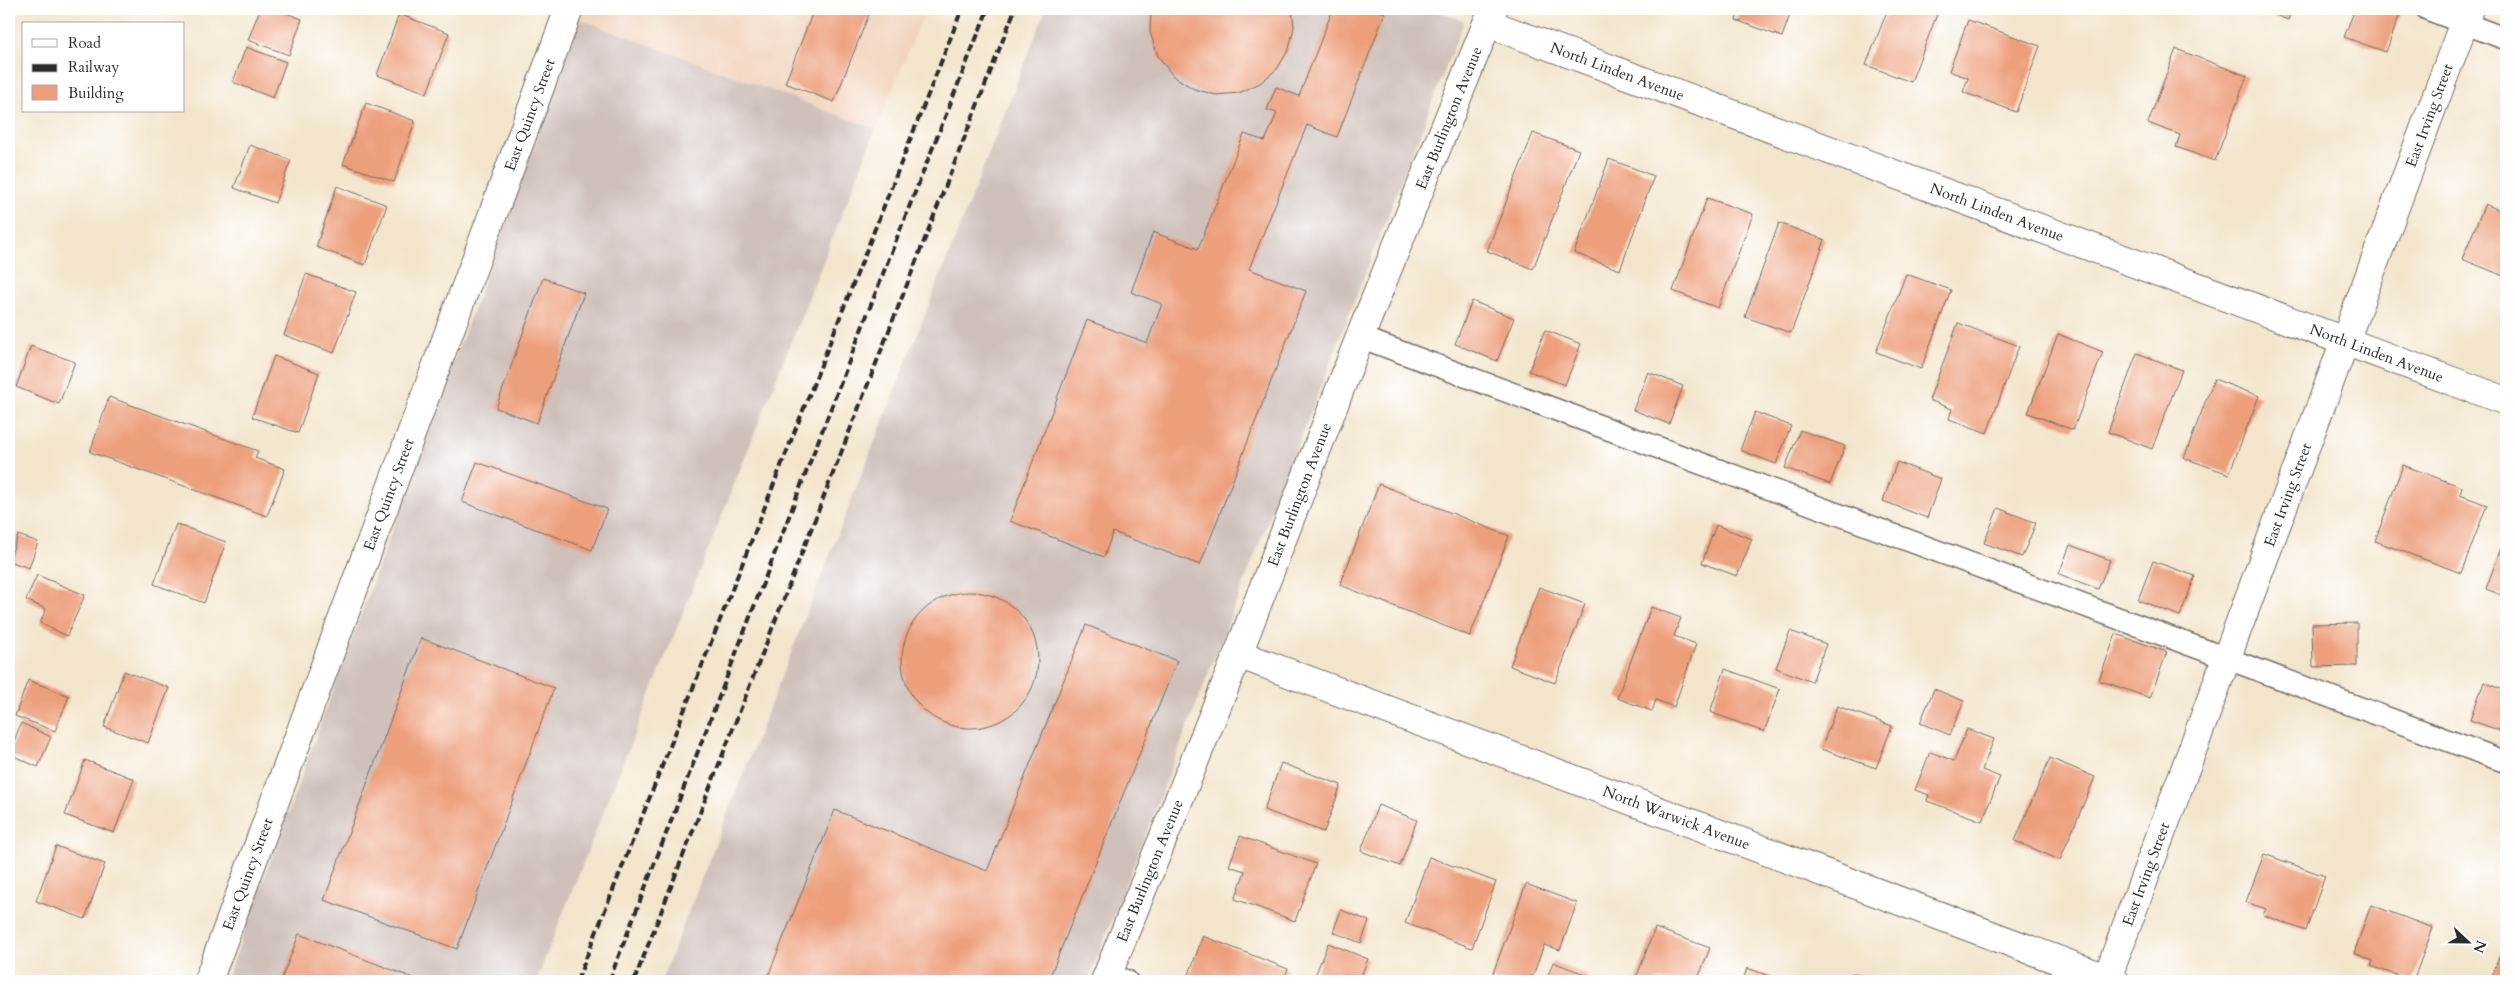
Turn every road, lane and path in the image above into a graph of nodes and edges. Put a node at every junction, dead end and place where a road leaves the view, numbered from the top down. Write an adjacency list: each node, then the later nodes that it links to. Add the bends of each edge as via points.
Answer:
1 (568, 9): 14 (street, East Quincy Street)
2 (2427, 9): 4 (lane)
3 (1490, 16): 6 (street, East Burlington Avenue); 7 (street, North Linden Avenue)
4 (2466, 16): 5 (lane); 7 (street, East Irving Street)
5 (2506, 39)
6 (1360, 337): 9 (street, East Burlington Avenue); 10 (lane)
7 (2345, 341): 8 (street, North Linden Avenue); 10 (street, East Irving Street)
8 (2506, 401)
9 (1238, 654): 12 (street, East Burlington Avenue); 13 (street, North Warwick Avenue)
10 (2226, 659): 11 (lane); 13 (street, East Irving Street)
11 (2506, 762)
12 (1113, 979)
13 (2109, 980)
14 (208, 981)

